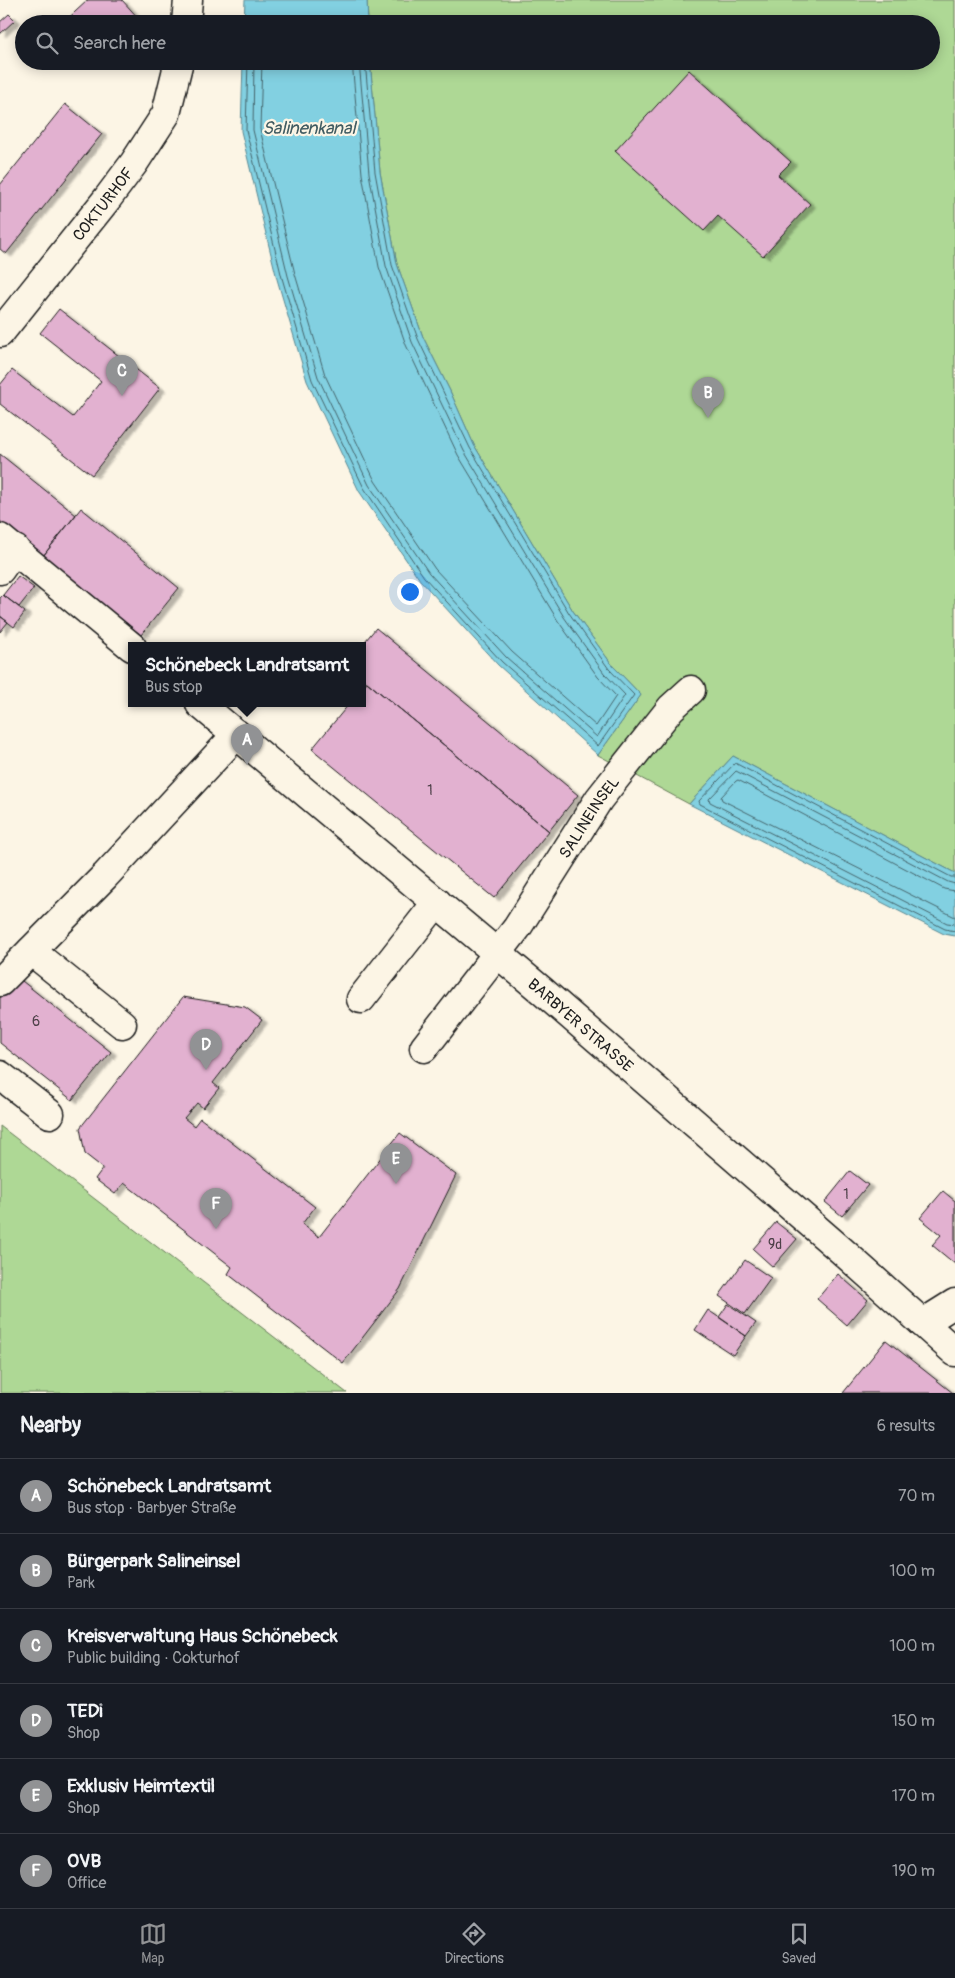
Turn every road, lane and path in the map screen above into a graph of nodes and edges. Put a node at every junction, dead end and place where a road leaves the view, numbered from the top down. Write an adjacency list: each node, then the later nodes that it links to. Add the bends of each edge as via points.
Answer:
1 (188, 0): 2 (street)
2 (187, 15)
3 (177, 70): 4 (street, COKTURHOF, via 166,114 107,200)
4 (0, 333)
5 (5, 552): 6 (street)
6 (128, 644)
7 (691, 690): 12 (street, SALINEINSEL, via 671,708 598,800 517,928)
8 (204, 707): 9 (street, BARBYER STRASSE)
9 (237, 734): 10 (street, BARBYER STRASSE); 11 (street)
10 (437, 902): 12 (street, BARBYER STRASSE); 14 (street)
11 (31, 951): 13 (street); 15 (street)
12 (497, 952): 16 (street, SALINEINSEL); 20 (street, BARBYER STRASSE)
13 (0, 982)
14 (360, 999)
15 (122, 1024)
16 (424, 1048)
17 (0, 1075): 18 (street)
18 (50, 1114)
19 (955, 1303): 20 (street)
20 (923, 1323): 21 (street, BARBYER STRASSE)
21 (955, 1352)

